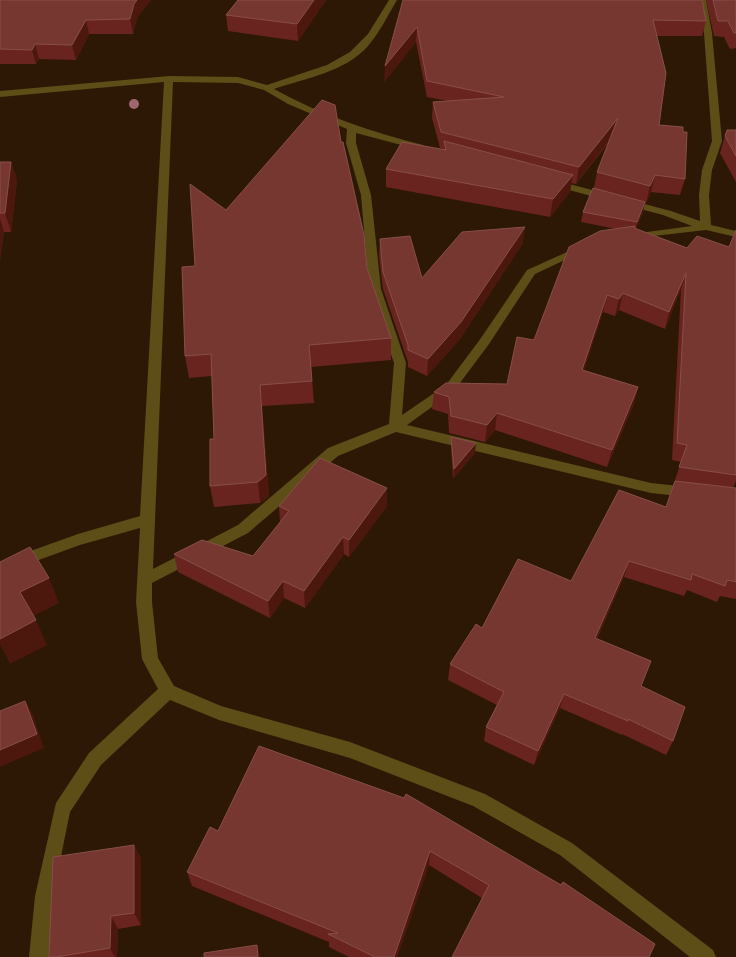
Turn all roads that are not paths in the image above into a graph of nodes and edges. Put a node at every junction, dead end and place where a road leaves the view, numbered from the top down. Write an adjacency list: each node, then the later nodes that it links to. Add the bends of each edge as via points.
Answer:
1 (393, 0): 4 (street, via 363,45 348,57)
2 (702, 0): 9 (street, via 717,141 707,170 704,195)
3 (169, 79): 4 (street, via 238,80); 5 (street); 15 (street)
4 (267, 88): 6 (street, via 291,102)
5 (0, 94)
6 (352, 127): 7 (street); 13 (street, via 351,143 366,195 375,289 400,363)
7 (432, 151)
8 (545, 181): 9 (street, via 667,212)
9 (706, 227): 10 (street); 11 (street)
10 (736, 234)
11 (621, 239)
12 (593, 243): 13 (street, via 572,256 530,272 485,342 450,388)
13 (395, 427): 14 (street, via 651,488); 17 (street, via 333,452 243,529)
14 (702, 494)
15 (147, 520): 16 (street); 17 (street)
16 (0, 568)
17 (145, 580): 18 (street, via 150,659)
18 (168, 691): 19 (street, via 95,759 62,810 44,896); 20 (street, via 219,713 350,750 479,800 566,849)
19 (39, 957)
20 (706, 957)

